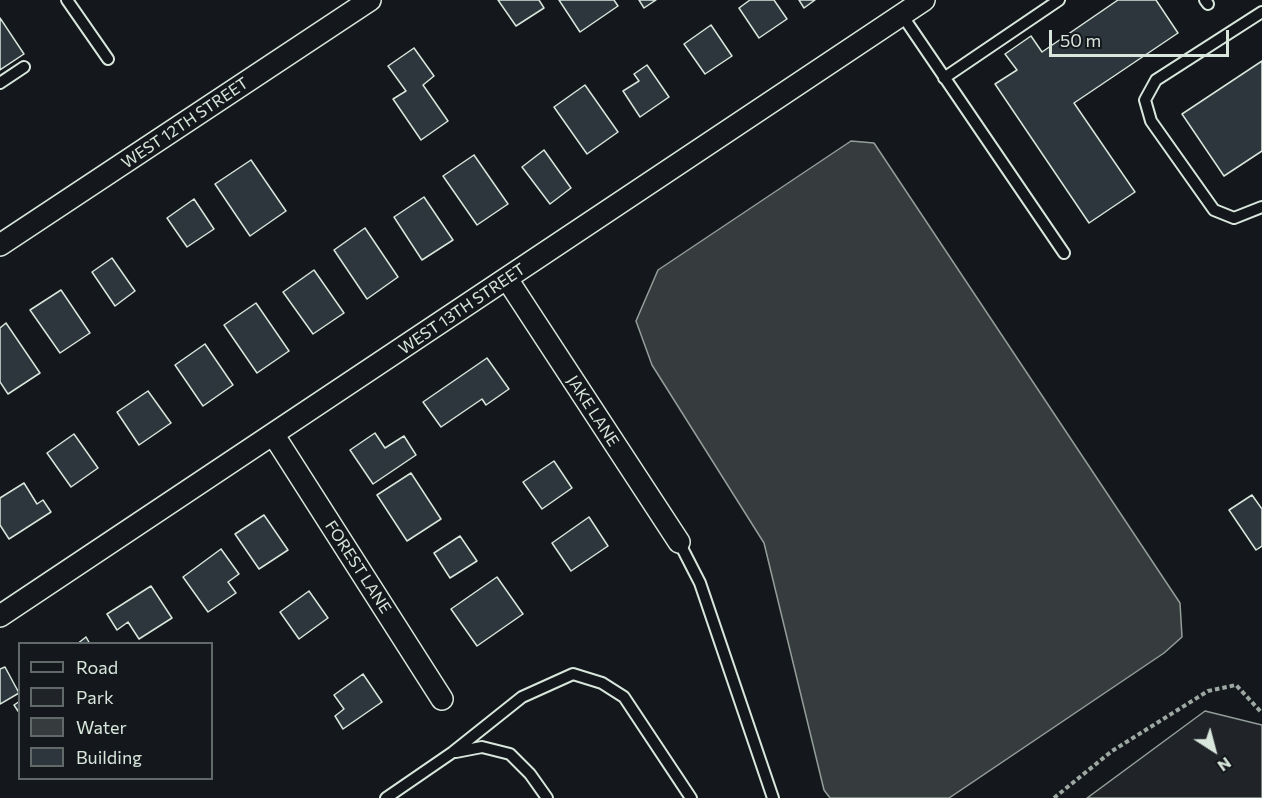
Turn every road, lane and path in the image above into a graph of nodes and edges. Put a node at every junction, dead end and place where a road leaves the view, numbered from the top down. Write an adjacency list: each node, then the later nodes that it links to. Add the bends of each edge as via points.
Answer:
1 (67, 0): 7 (lane)
2 (370, 0): 12 (street, WEST 12TH STREET)
3 (924, 0): 6 (street, WEST 13TH STREET)
4 (1059, 0): 9 (lane)
5 (1262, 12): 11 (lane, via 1156,80 1145,100 1150,121 1214,210 1234,218)
6 (902, 15): 9 (lane); 14 (street, WEST 13TH STREET)
7 (108, 59)
8 (24, 67): 10 (lane)
9 (944, 78): 13 (lane)
10 (0, 83)
11 (1262, 207)
12 (0, 245)
13 (1064, 253)
14 (507, 279): 15 (street, WEST 13TH STREET); 16 (street, JAKE LANE)
15 (273, 434): 17 (street, WEST 13TH STREET); 18 (street, FOREST LANE)
16 (679, 542): 24 (lane, via 700,583)
17 (0, 616)
18 (442, 699)
19 (1262, 712): 25 (path, via 1236,685 1208,691 1112,751)
20 (453, 753): 21 (lane); 22 (lane, via 482,747 510,754 531,774); 23 (lane, via 522,697 573,674 602,683 624,697)
21 (386, 798)
22 (547, 798)
23 (691, 798)
24 (773, 798)
25 (1054, 798)

